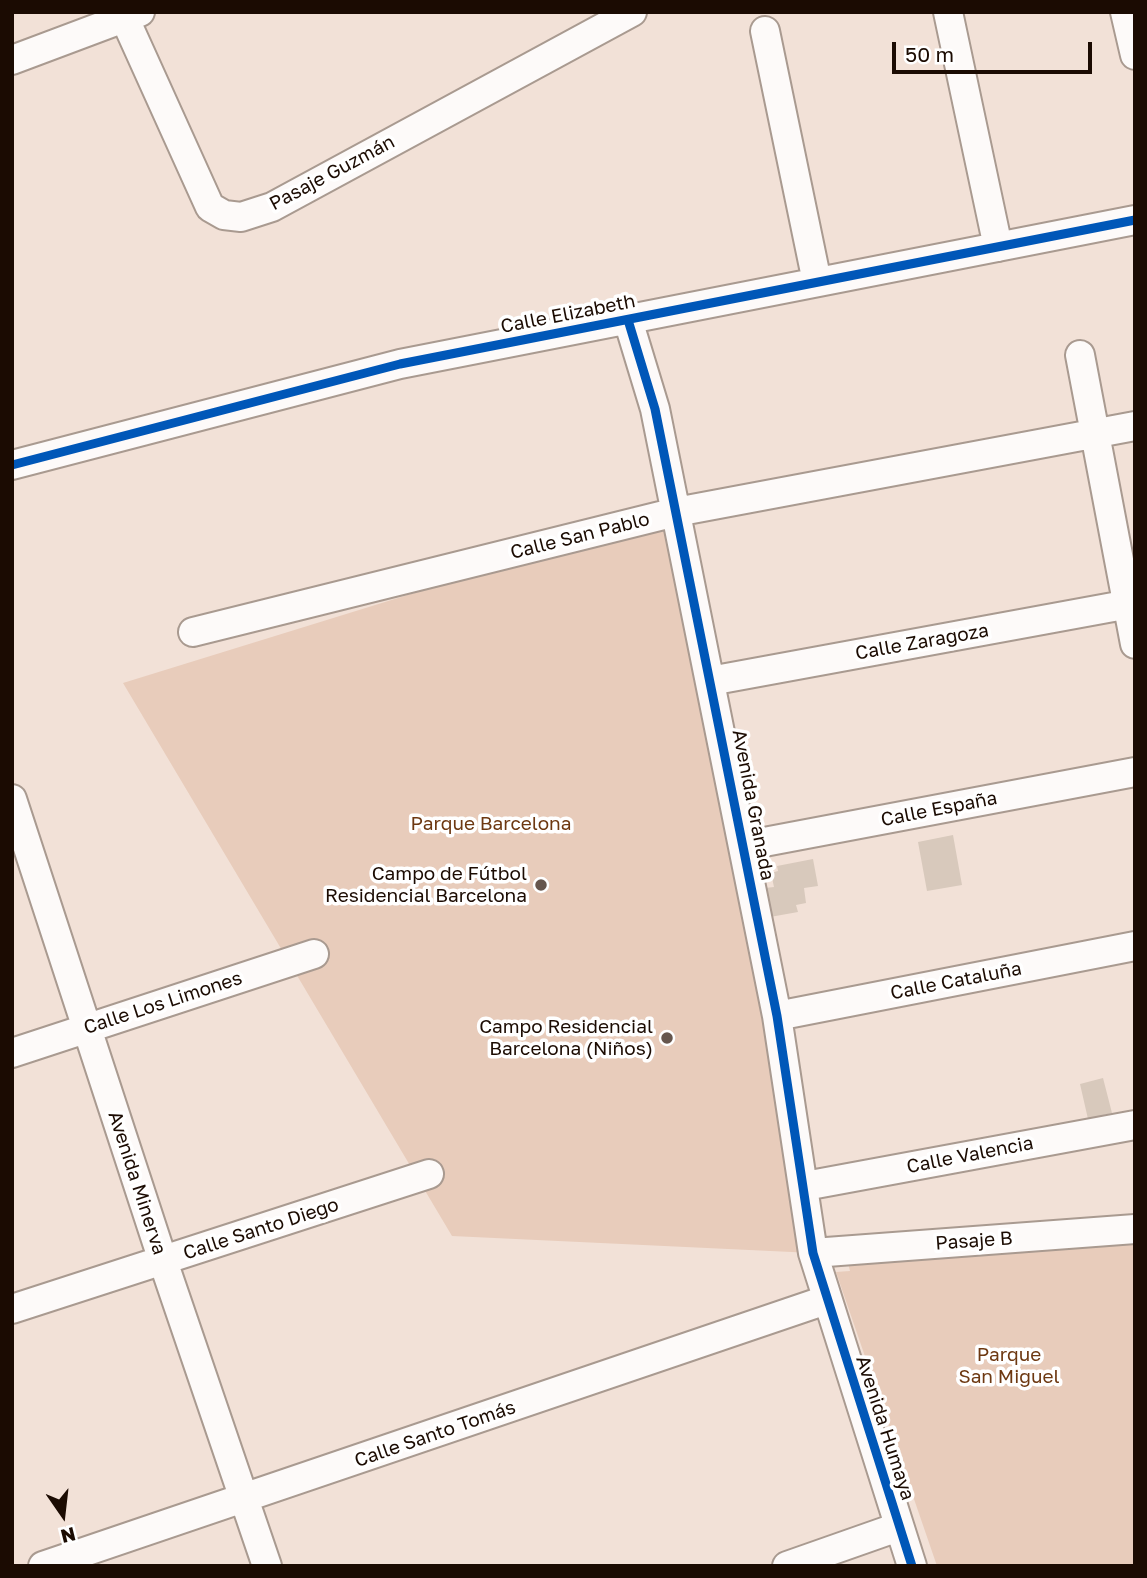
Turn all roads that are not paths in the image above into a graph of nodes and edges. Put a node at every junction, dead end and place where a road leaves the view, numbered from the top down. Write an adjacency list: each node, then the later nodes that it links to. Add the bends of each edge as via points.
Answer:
1 (632, 12): 4 (street, Pasaje Guzmán, via 272,207 241,217 210,207)
2 (947, 12): 9 (street)
3 (1125, 12): 6 (street)
4 (132, 16): 7 (street)
5 (765, 31): 10 (street)
6 (1135, 55)
7 (12, 60)
8 (1135, 220): 9 (street, Calle Elizabeth)
9 (998, 247): 10 (street, Calle Elizabeth)
10 (817, 282): 11 (street, Calle Elizabeth)
11 (628, 320): 15 (street, Calle Elizabeth, via 400,364); 16 (street, Avenida Granada, via 655,409)
12 (1080, 355): 14 (street)
13 (1135, 426): 14 (street, Calle San Pablo)
14 (1095, 433): 16 (street, Calle San Pablo); 17 (street)
15 (12, 465)
16 (676, 512): 18 (street, Calle San Pablo); 20 (street, Avenida Granada)
17 (1131, 603): 19 (street); 20 (street, Calle Zaragoza)
18 (193, 632)
19 (1135, 644)
20 (710, 681): 23 (street, Avenida Granada)
21 (1135, 772): 23 (street, Calle España)
22 (13, 807): 27 (street, Avenida Minerva)
23 (743, 846): 26 (street, Avenida Granada)
24 (1135, 946): 26 (street, Calle Cataluña)
25 (314, 954): 27 (street, Calle Los Limones)
26 (777, 1016): 31 (street, Avenida Granada)
27 (87, 1027): 28 (street, Calle Los Limones); 34 (street, Avenida Minerva)
28 (12, 1053)
29 (1135, 1125): 31 (street, Calle Valencia)
30 (429, 1174): 34 (street, Calle Santo Diego)
31 (805, 1186): 33 (street, Avenida Granada)
32 (1135, 1229): 33 (street, Pasaje B)
33 (813, 1253): 35 (street, Avenida Granada)
34 (163, 1261): 36 (street, Calle Santo Diego); 37 (street, Avenida Minerva)
35 (826, 1300): 37 (street, Calle Santo Tomás); 38 (street, Avenida Humaya)
36 (12, 1310)
37 (244, 1500): 39 (street, Calle Santo Tomás); 40 (street, Avenida Minerva)
38 (898, 1527): 41 (street); 42 (street, Avenida Humaya)
39 (43, 1566)
40 (267, 1566)
41 (787, 1566)
42 (912, 1566)

